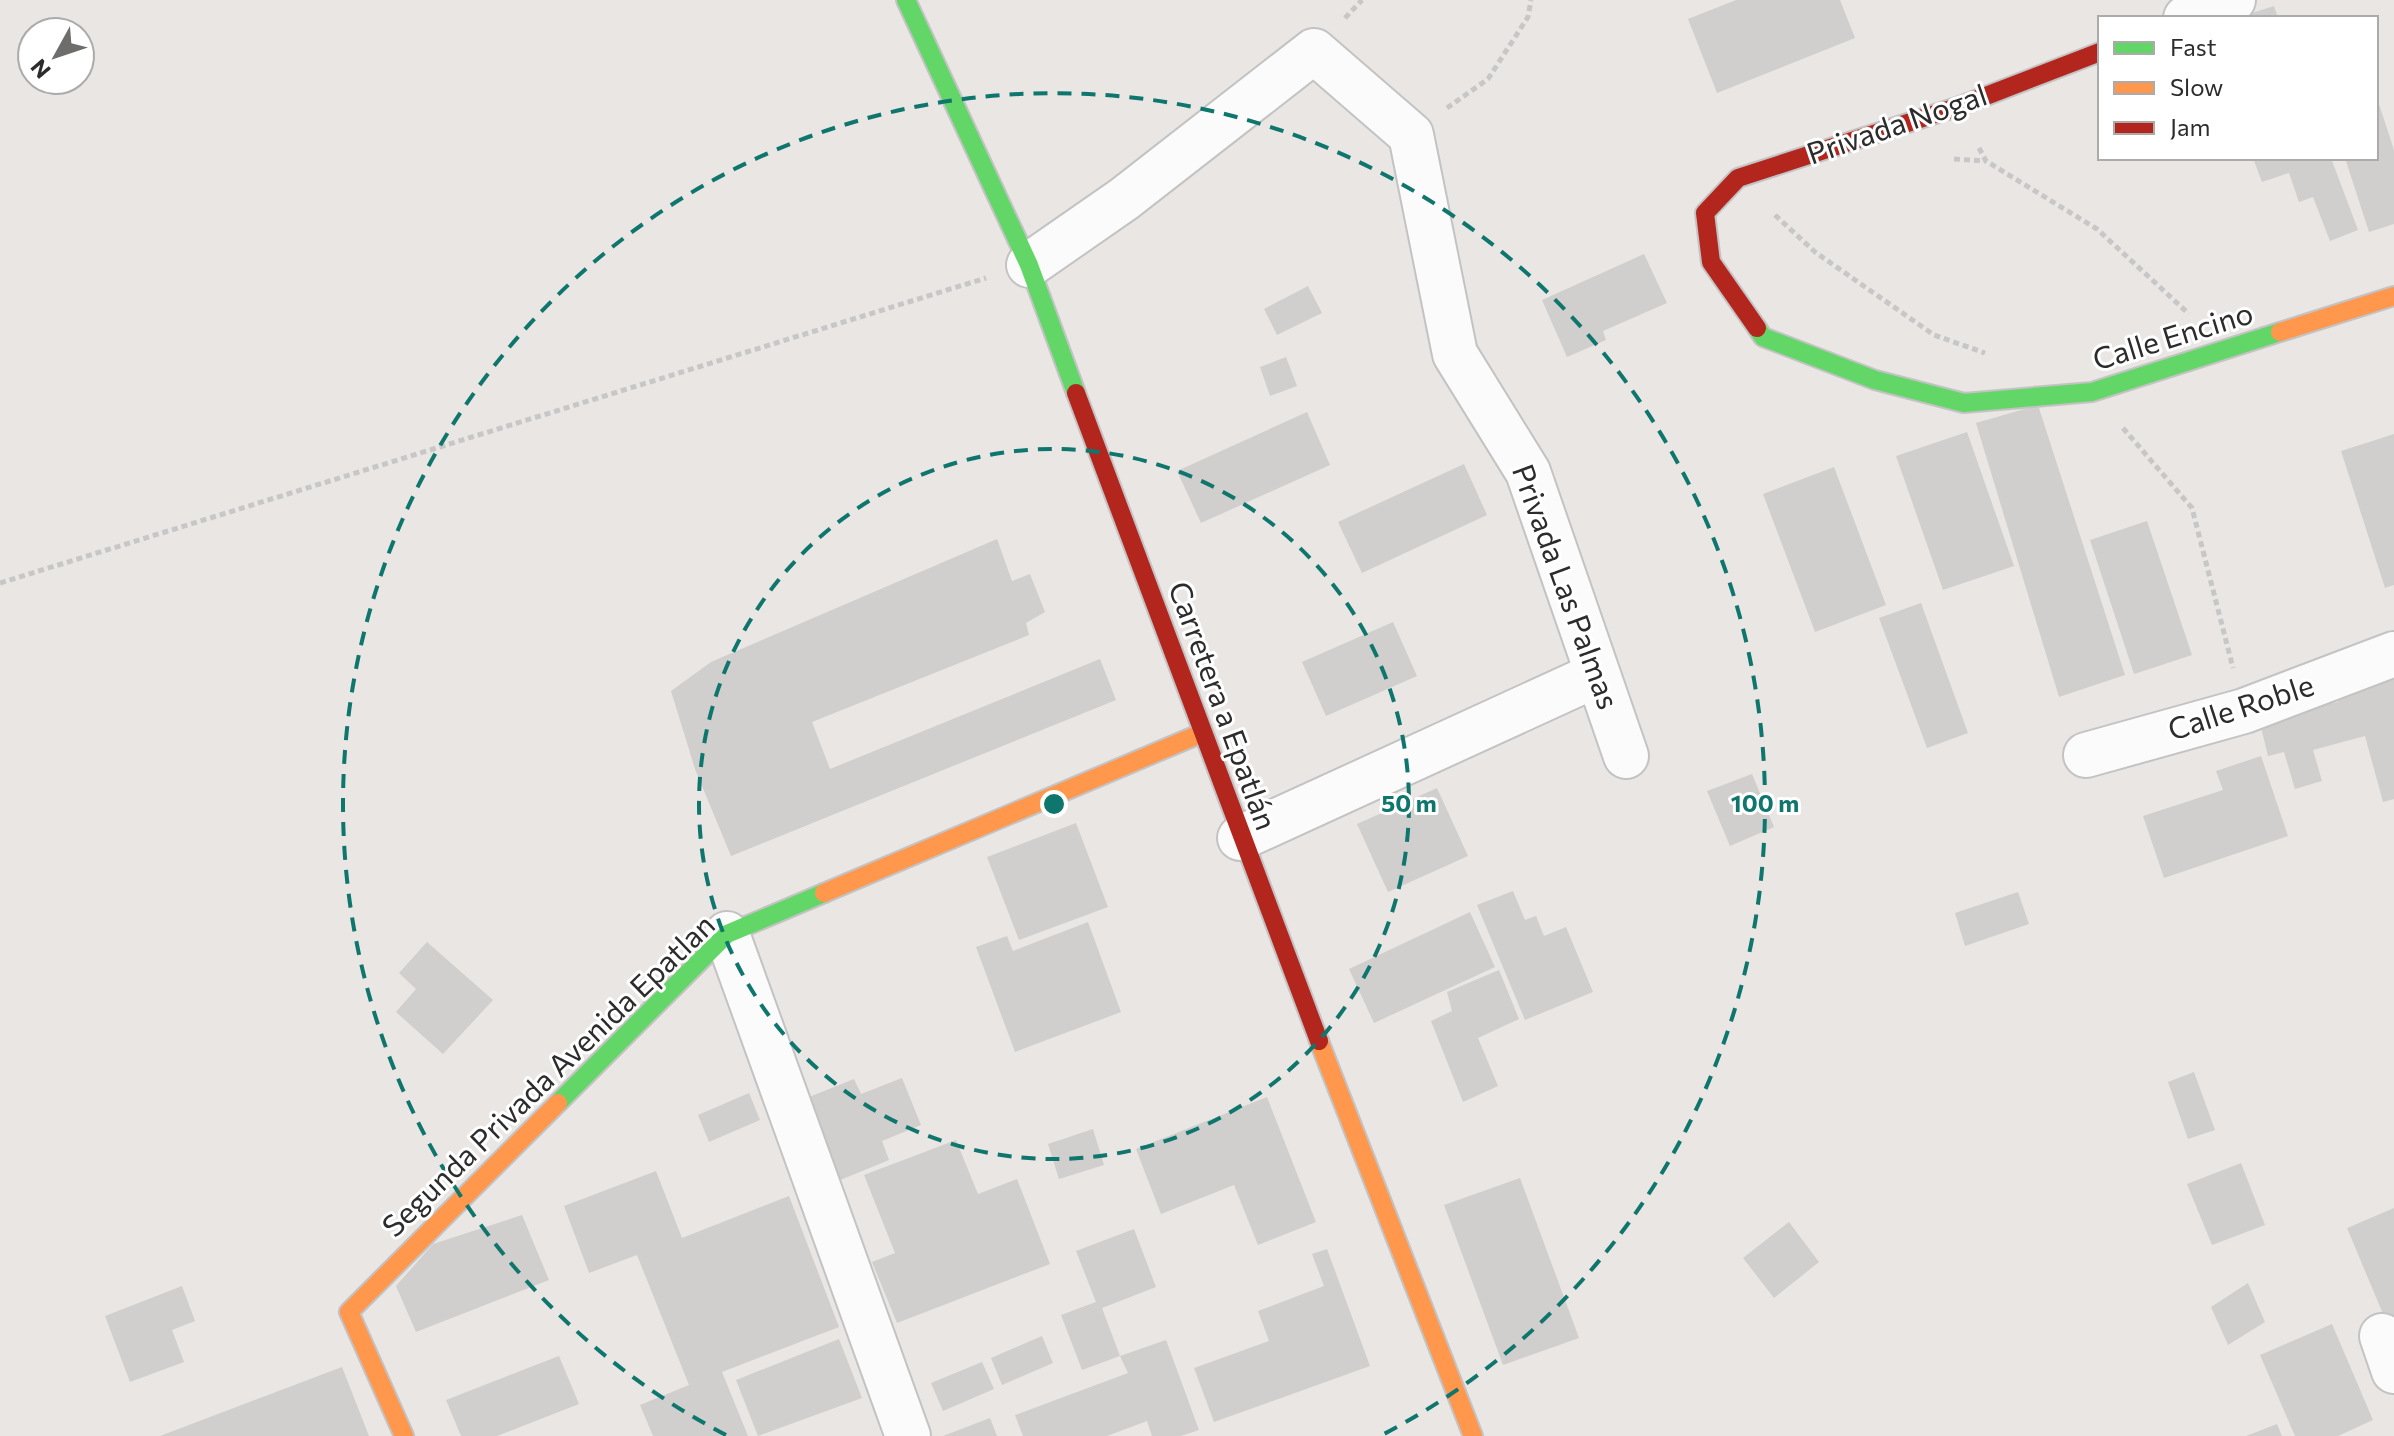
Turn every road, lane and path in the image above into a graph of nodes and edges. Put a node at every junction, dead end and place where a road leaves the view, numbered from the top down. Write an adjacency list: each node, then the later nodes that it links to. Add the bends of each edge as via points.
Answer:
1 (906, 0): 9 (street, Carretera a Epatlán)
2 (1531, 0): 7 (path, via 1528,17 1488,79)
3 (2233, 0): 4 (street)
4 (2191, 16)
5 (2098, 53): 6 (street, Privada Nogal)
6 (1960, 106): 8 (street, Privada Nogal, via 1738,178); 11 (path, via 1986,161 2097,229)
7 (1411, 135): 9 (street, via 1314,51 1124,199); 14 (street, Privada Las Palmas, via 1455,354 1528,472)
8 (1705, 213): 11 (street, Calle Encino, via 1711,262 1763,337 1875,380 1964,403 2092,392)
9 (1029, 265): 12 (path); 15 (street, Carretera a Epatlán)
10 (2394, 296): 11 (street, Calle Encino)
11 (2228, 350)
12 (0, 583)
13 (2394, 654): 16 (street, Calle Roble, via 2244,711)
14 (1596, 675): 17 (street, Privada Las Palmas); 18 (street)
15 (1202, 733): 18 (street, Carretera a Epatlán); 19 (street, Segunda Privada Avenida Epatlan)
16 (2086, 755)
17 (1626, 756)
18 (1240, 838): 20 (street, Carretera a Epatlán)
19 (727, 934): 21 (street, Segunda Privada Avenida Epatlan, via 349,1312); 22 (street)
20 (1464, 1433)
21 (404, 1436)
22 (908, 1436)

